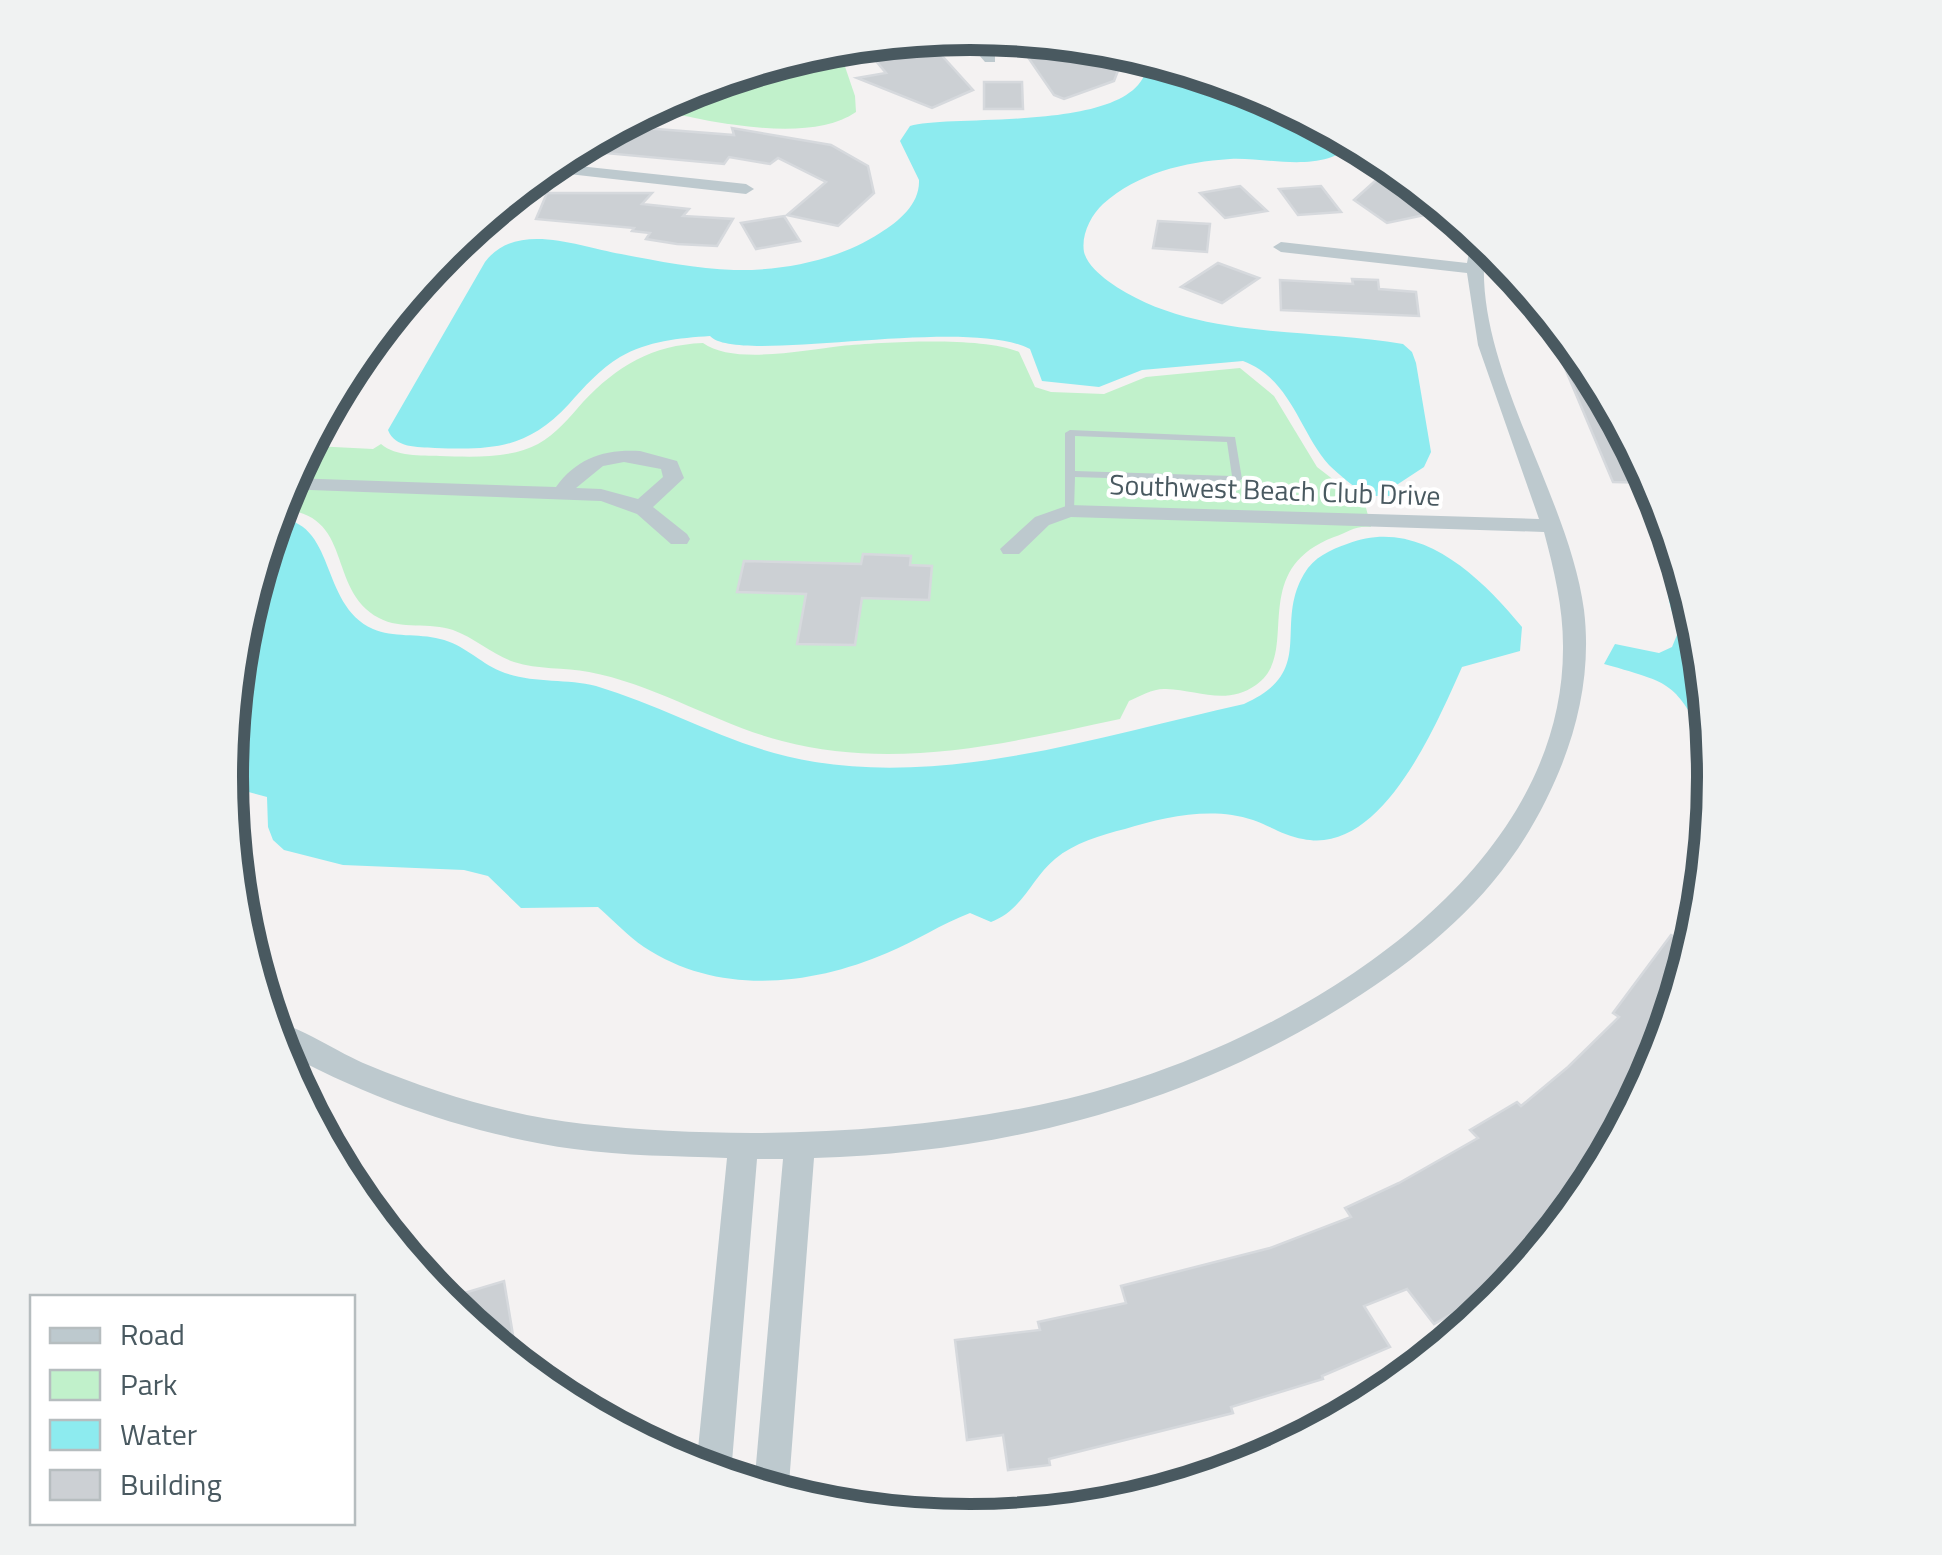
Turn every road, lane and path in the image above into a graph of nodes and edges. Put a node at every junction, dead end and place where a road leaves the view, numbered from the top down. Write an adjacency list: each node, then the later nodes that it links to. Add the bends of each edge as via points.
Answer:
1 (982, 50): 2 (street)
2 (990, 59)
3 (572, 170): 4 (street)
4 (746, 189)
5 (1281, 247): 7 (street)
6 (1475, 254): 7 (street)
7 (1472, 269): 13 (street, via 1485,340)
8 (1070, 474): 8 (lane, via 1070,432 1232,439 1236,479); 12 (lane)
9 (306, 485): 10 (street)
10 (564, 492): 11 (street); 11 (street, via 580,468 599,459 632,456 670,465 674,478)
11 (642, 506): 14 (street)
12 (1069, 512): 13 (street, Southwest Beach Club Drive); 15 (street, Southwest Beach Club Drive, via 1042,521)
13 (1550, 526): 18 (street, via 1573,626 1572,686 1552,761 1508,848 1444,920 1340,998 1228,1058 1054,1116 918,1140)
14 (679, 539)
15 (1011, 549)
16 (295, 1045): 17 (street, via 443,1104 566,1134)
17 (744, 1148): 18 (street); 19 (street)
18 (799, 1148): 20 (street)
19 (715, 1458)
20 (773, 1477)

